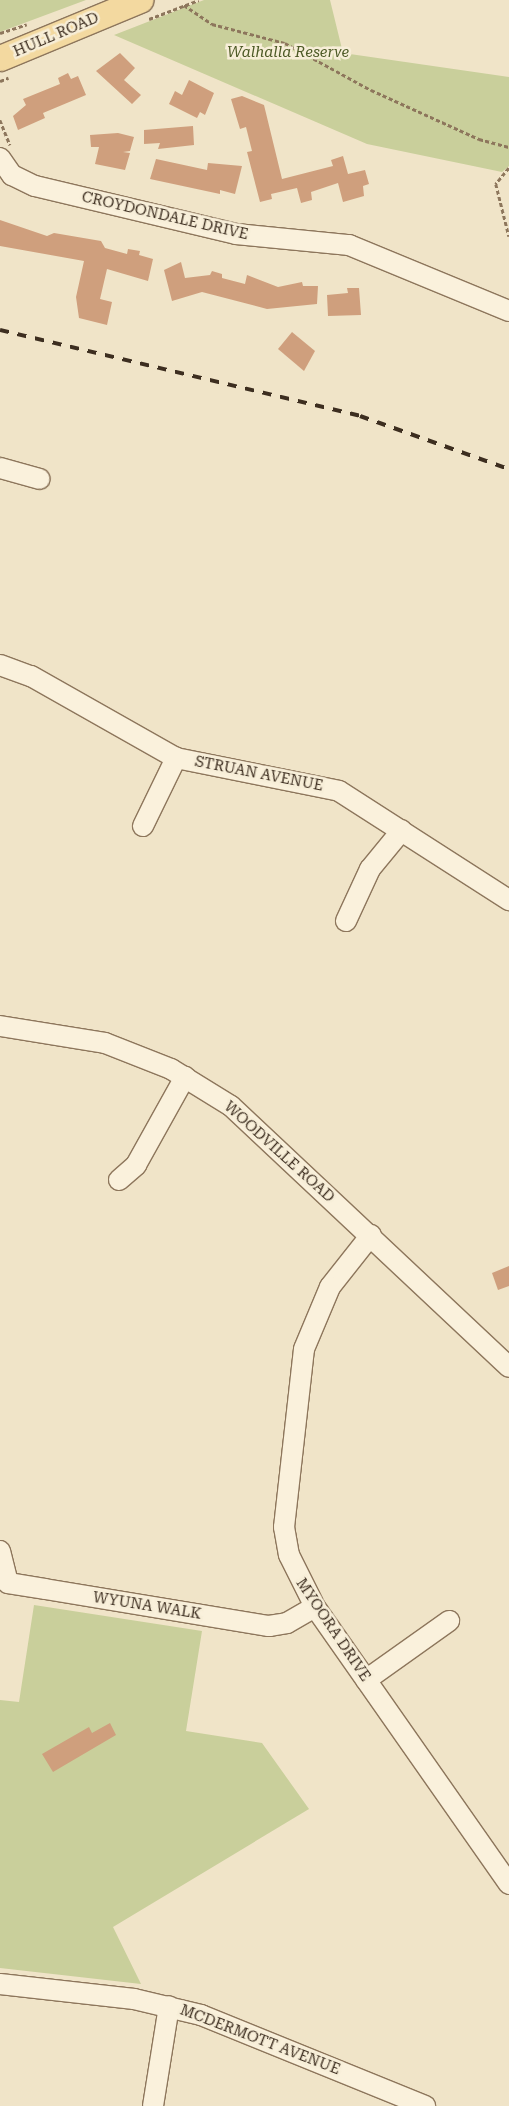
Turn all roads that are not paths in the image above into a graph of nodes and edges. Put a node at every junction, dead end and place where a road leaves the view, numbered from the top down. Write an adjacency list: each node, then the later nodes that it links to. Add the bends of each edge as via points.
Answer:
1 (140, 0): 2 (main road, HULL ROAD)
2 (0, 58)
3 (0, 158): 4 (street, CROYDONDALE DRIVE, via 12,175 35,186 236,234 349,245)
4 (509, 310)
5 (0, 468): 6 (street)
6 (40, 479)
7 (0, 665): 8 (street, STRUAN AVENUE, via 31,676)
8 (176, 758): 9 (street); 10 (street, STRUAN AVENUE, via 325,786)
9 (143, 826)
10 (402, 830): 11 (street, STRUAN AVENUE); 12 (street, via 370,869)
11 (509, 900)
12 (346, 921)
13 (0, 1026): 14 (street, WOODVILLE ROAD, via 105,1043)
14 (185, 1077): 15 (street, via 136,1165); 16 (street, WOODVILLE ROAD, via 250,1122)
15 (119, 1180)
16 (371, 1235): 17 (street, WOODVILLE ROAD); 19 (street, MYOORA DRIVE, via 330,1287 304,1349 284,1527 298,1580)
17 (509, 1367)
18 (0, 1551): 19 (street, WYUNA WALK, via 8,1582 45,1589 269,1626 287,1622)
19 (315, 1607): 21 (street, MYOORA DRIVE)
20 (450, 1621): 21 (street)
21 (366, 1680): 22 (street, MYOORA DRIVE)
22 (509, 1884)
23 (0, 1984): 24 (street, MCDERMOTT AVENUE)
24 (169, 2006): 25 (street); 26 (street, MCDERMOTT AVENUE, via 290,2049)
25 (153, 2106)
26 (425, 2106)

